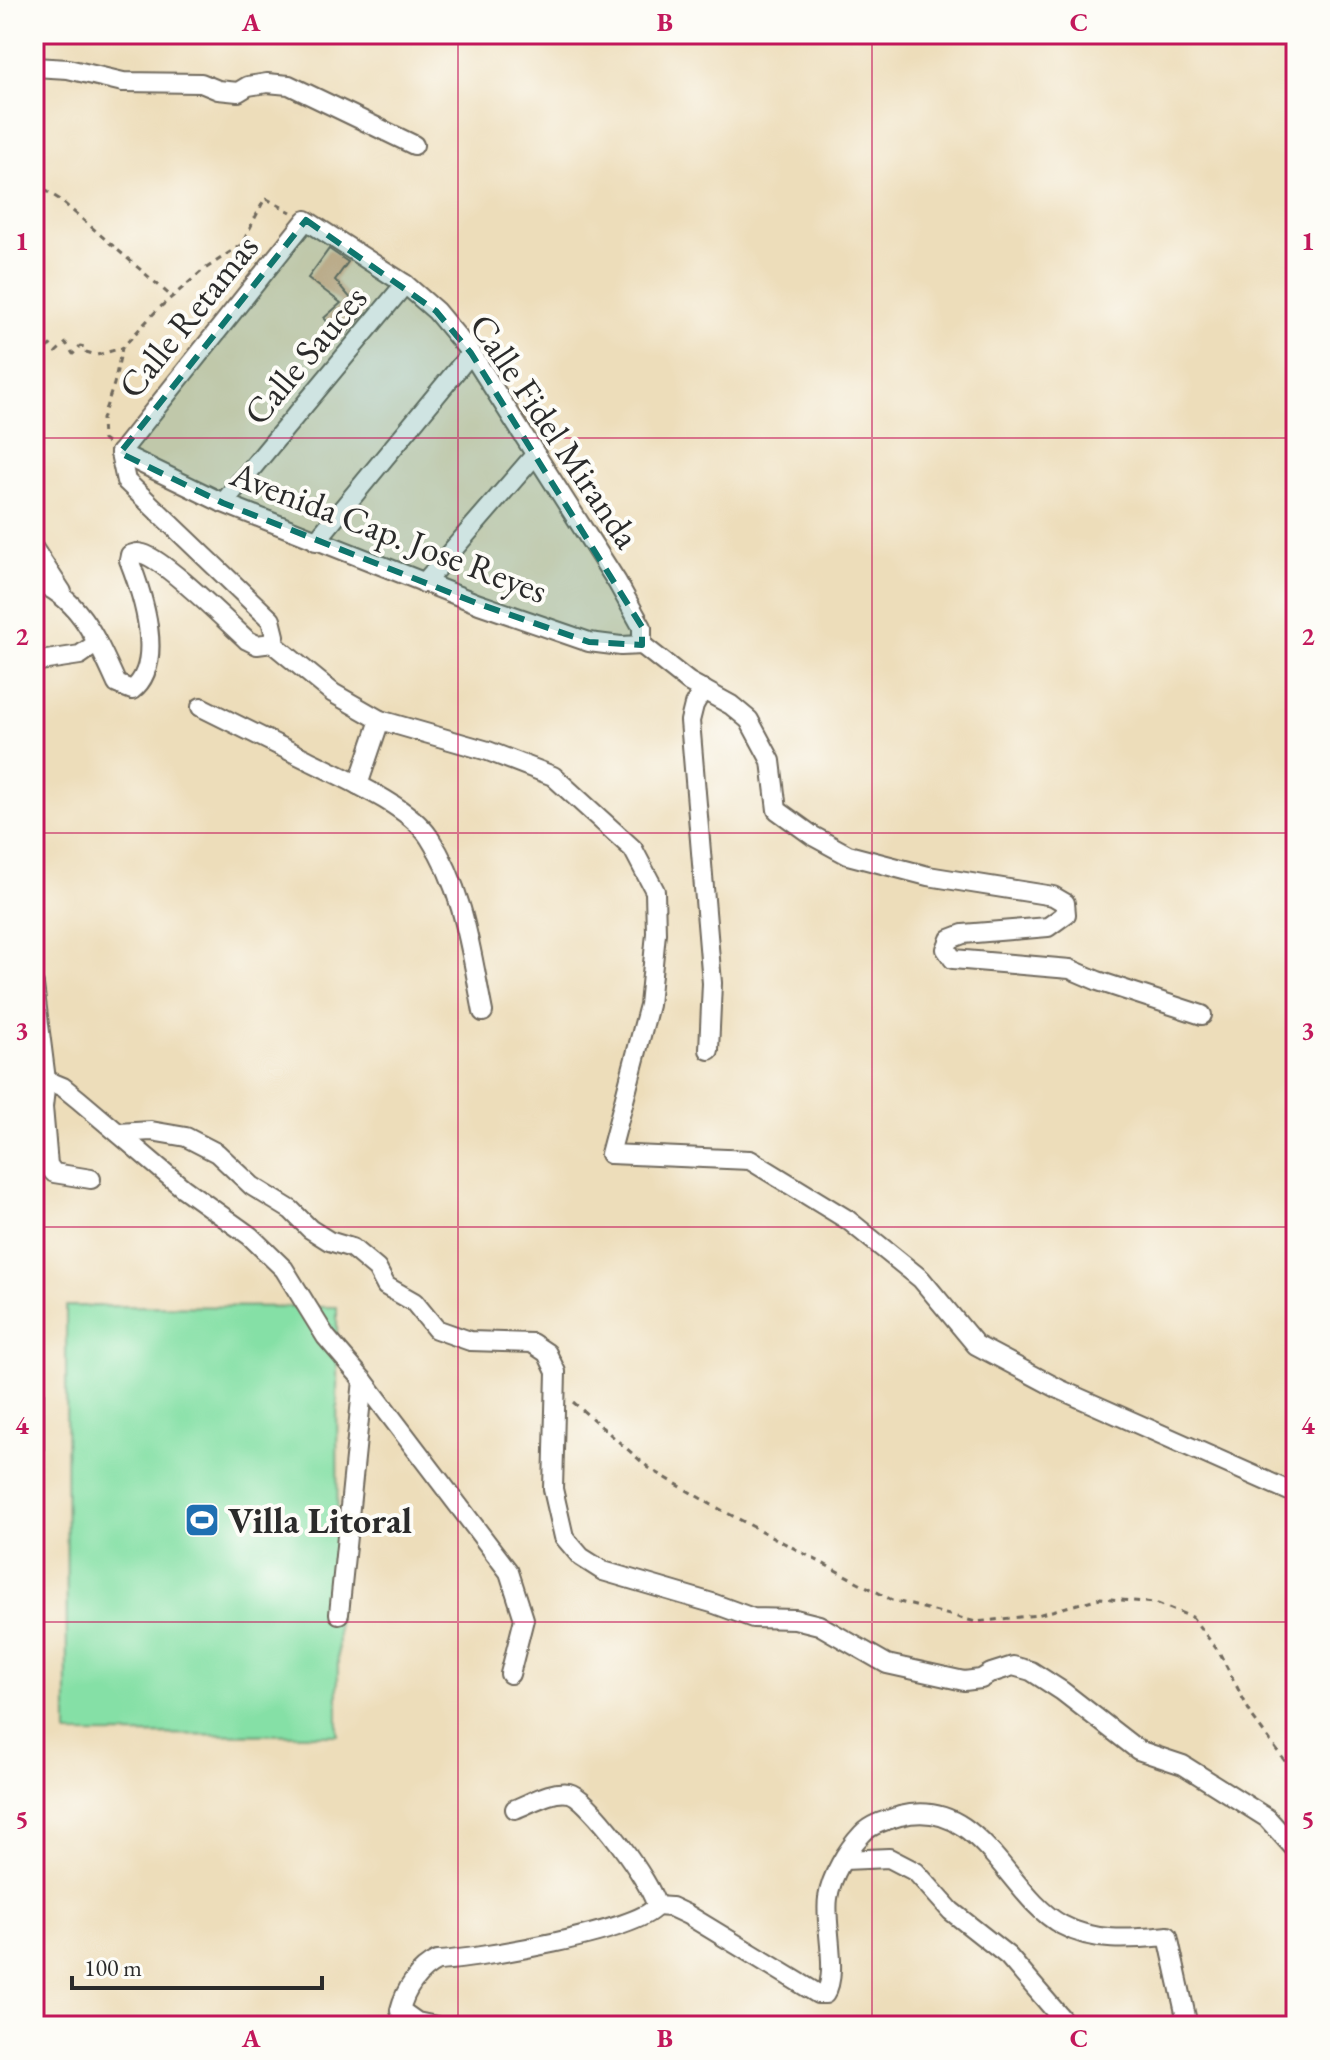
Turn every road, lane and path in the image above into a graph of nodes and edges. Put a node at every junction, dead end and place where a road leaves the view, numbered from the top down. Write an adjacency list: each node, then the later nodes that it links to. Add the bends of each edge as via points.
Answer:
1 (34, 67): 2 (street, via 123,82 201,83 238,92 267,83 289,85)
2 (414, 145)
3 (34, 183): 6 (path)
4 (306, 220): 5 (street, Calle Fidel Miranda); 6 (path, via 265,198 242,244); 10 (street, Calle Retamas)
5 (405, 284): 9 (street, Calle Fidel Miranda); 12 (street, Calle Sauces)
6 (172, 297): 8 (path)
7 (34, 345): 8 (path, via 38,344 35,350 50,345 56,352 66,343 73,354 80,346 97,355)
8 (122, 348): 10 (path, via 102,419 103,440)
9 (471, 353): 11 (street, Calle Fidel Miranda); 13 (street)
10 (120, 453): 12 (street, Avenida Cap. Jose Reyes); 19 (street, via 126,481 271,620)
11 (535, 455): 16 (street); 20 (street, Calle Fidel Miranda, via 617,582 642,627)
12 (223, 503): 13 (street, Avenida Cap. Jose Reyes)
13 (316, 541): 16 (street, Avenida Cap. Jose Reyes)
14 (34, 549): 17 (street)
15 (34, 581): 17 (street)
16 (424, 583): 20 (street, Avenida Cap. Jose Reyes, via 589,642)
17 (63, 595): 18 (street)
18 (97, 643): 19 (street, via 117,684 132,690 139,684 147,668 148,626 129,560 136,553 163,565 247,640); 21 (street, via 80,655)
19 (272, 643): 24 (street, via 333,693)
20 (642, 645): 22 (street)
21 (34, 662)
22 (703, 689): 28 (street, via 749,720 771,761 777,810 813,836 848,855 928,876 1053,896 1065,903 1066,914 1048,927 950,939 946,949 953,959 1070,969); 29 (street, via 690,721 712,983)
23 (201, 707): 25 (street)
24 (380, 720): 25 (street); 37 (street, via 553,776 633,849 655,891 656,933 649,1005 610,1154 750,1160 848,1220 921,1279 976,1345 1059,1389)
25 (358, 785): 27 (street, via 416,821 437,851 462,908)
26 (34, 985): 30 (street)
27 (483, 1012)
28 (1202, 1015)
29 (709, 1050)
30 (40, 1083): 31 (street, via 63,1087); 32 (street, via 48,1165 54,1173)
31 (119, 1133): 33 (street, via 284,1269 326,1337); 34 (street, via 186,1137 217,1153 310,1229 352,1248 377,1269 386,1286 414,1302 436,1329 470,1341 532,1343 547,1353)
32 (91, 1179)
33 (363, 1380): 38 (street); 39 (street, via 509,1572 524,1619)
34 (555, 1384): 40 (path, via 649,1468 892,1600 976,1622 1037,1615 1100,1598 1155,1603 1192,1617 1219,1652 1253,1718); 42 (street, via 553,1489 564,1537 603,1571 753,1618 819,1625 887,1664 964,1681 1013,1666 1031,1671 1138,1750 1183,1765 1267,1818)
35 (34, 1388): 36 (street)
36 (34, 1459)
37 (1296, 1494)
38 (339, 1614)
39 (510, 1674)
40 (1296, 1776)
41 (515, 1809): 44 (street, via 554,1793 567,1792 583,1800 651,1889)
42 (1296, 1850)
43 (844, 1860): 44 (street, via 828,1899 830,1974 828,1989 821,1995 688,1915); 46 (street, via 889,1858 916,1872 951,1911 1008,1956); 47 (street, via 864,1831 884,1820 916,1812 964,1826 1057,1923 1077,1933 1121,1940 1168,1936)
44 (656, 1906): 45 (street, via 652,1913 618,1925 547,1944 425,1967 400,2010 417,2022)
45 (436, 2026)
46 (1068, 2026)
47 (1188, 2026)

